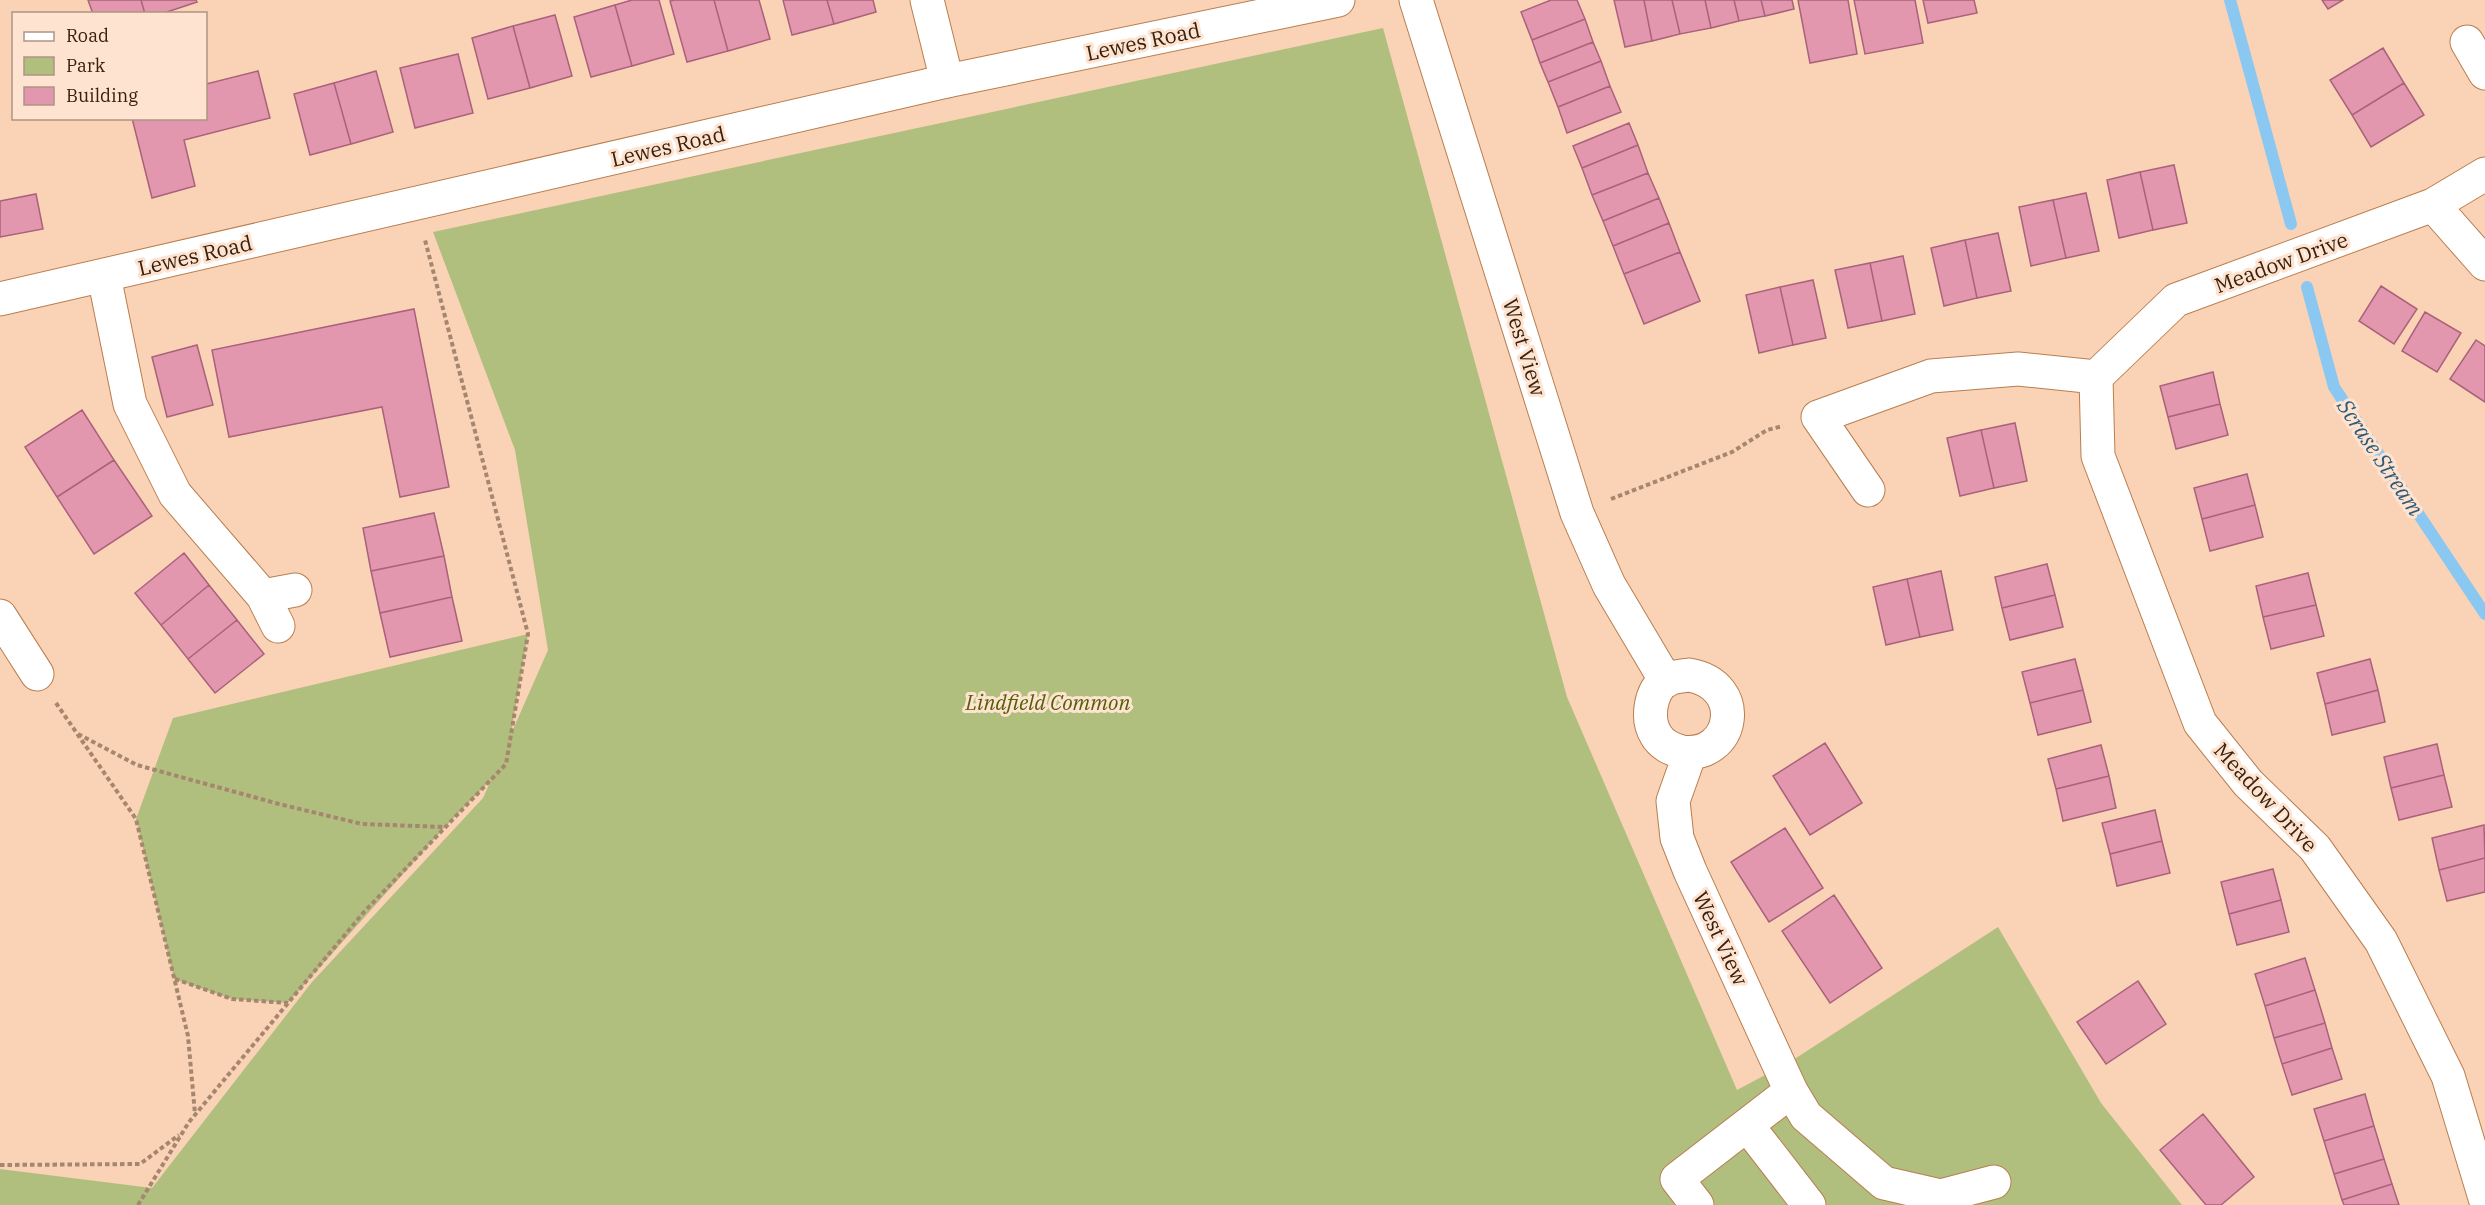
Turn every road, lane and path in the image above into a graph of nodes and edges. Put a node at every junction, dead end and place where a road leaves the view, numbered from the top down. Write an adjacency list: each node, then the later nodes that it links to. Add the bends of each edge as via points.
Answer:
1 (927, 0): 6 (street)
2 (1338, 0): 6 (street, Lewes Road)
3 (1416, 0): 16 (street, West View)
4 (2467, 42): 5 (street)
5 (2485, 73)
6 (948, 81): 8 (street, Lewes Road)
7 (2485, 174): 9 (street, Meadow Drive)
8 (415, 204): 11 (street, Lewes Road); 23 (path, via 528,634 506,764)
9 (2433, 205): 10 (street); 13 (street, Meadow Drive, via 2176,300)
10 (2485, 264)
11 (104, 276): 12 (street, Lewes Road); 18 (street, via 130,404 175,494 279,593)
12 (0, 299)
13 (2096, 377): 14 (street, via 2018,369 1931,376); 32 (street, Meadow Drive, via 2098,456 2200,723 2248,783 2315,848 2381,941 2448,1076)
14 (1818, 417): 15 (street); 16 (path, via 1767,430 1732,452)
15 (1868, 490)
16 (1577, 513): 20 (street, West View, via 1609,585)
17 (0, 616): 19 (street)
18 (278, 626)
19 (37, 674): 21 (path)
20 (1666, 681): 22 (street, via 1655,695 1650,721 1665,745); 22 (street, via 1689,675 1702,677 1722,694 1727,709 1722,735 1713,745)
21 (77, 734): 23 (path, via 136,765 279,804 362,824); 24 (path, via 136,819)
22 (1690, 753): 26 (street, West View, via 1673,801 1677,838)
23 (445, 827): 25 (path, via 364,912)
24 (174, 979): 25 (path, via 232,999); 27 (path, via 188,1036)
25 (288, 1003): 27 (path)
26 (1798, 1103): 28 (street); 31 (street, via 1884,1183 1941,1196)
27 (195, 1114): 29 (path)
28 (1747, 1125): 34 (street, via 1677,1179); 35 (street)
29 (182, 1132): 30 (path, via 140,1164); 33 (path)
30 (0, 1165)
31 (1994, 1182)
32 (2485, 1198)
33 (138, 1205)
34 (1697, 1205)
35 (1809, 1205)

